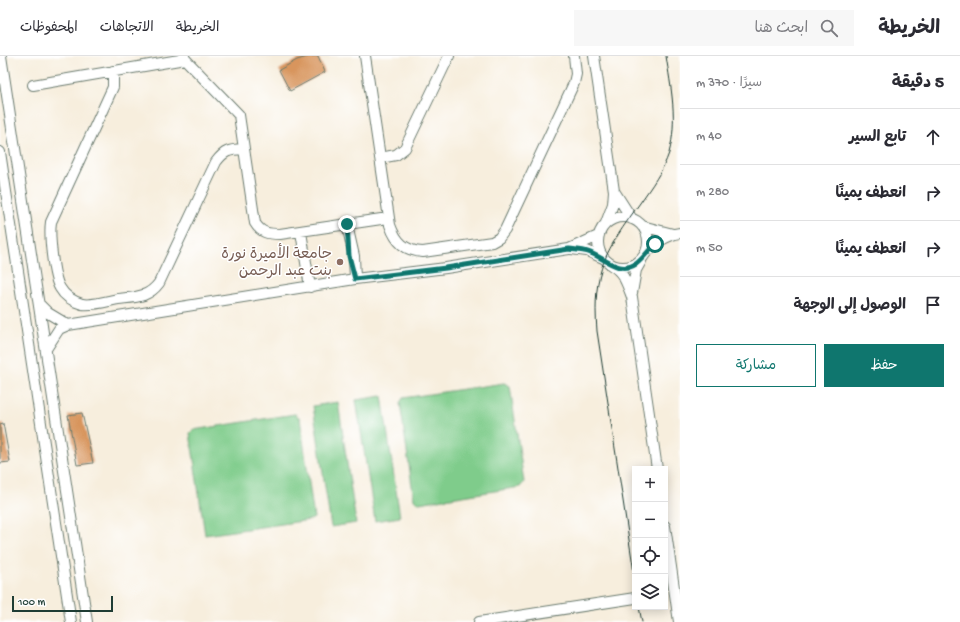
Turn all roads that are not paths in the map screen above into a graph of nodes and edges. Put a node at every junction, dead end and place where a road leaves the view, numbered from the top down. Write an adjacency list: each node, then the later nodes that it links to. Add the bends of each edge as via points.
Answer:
1 (1, 56): 28 (street)
2 (365, 56): 11 (street)
3 (449, 56): 11 (street, via 405,148 396,156)
4 (574, 56): 13 (street, via 574,83 499,238 492,242 422,252 412,251 398,242)
5 (594, 56): 12 (street)
6 (185, 58): 7 (street); 9 (street, via 239,115)
7 (113, 71): 8 (street); 9 (street, via 113,87 51,222 49,232 56,279 69,299 83,304 142,296 152,292 159,283 216,162 222,154 230,150)
8 (33, 85)
9 (244, 149): 18 (street, via 257,227 268,234)
10 (0, 152): 35 (street)
11 (380, 158): 13 (street)
12 (614, 192): 14 (street); 15 (street, via 613,204)
13 (388, 218): 16 (street)
14 (632, 218): 15 (street, via 619,217); 17 (street)
15 (606, 223): 20 (street)
16 (347, 224): 18 (street); 25 (street, via 349,256)
17 (642, 226): 19 (street); 22 (street, via 648,240)
18 (301, 232): 26 (street)
19 (676, 233): 22 (street, via 655,244)
20 (598, 236): 21 (street); 23 (street, via 599,251)
21 (569, 249): 23 (street, via 587,251); 25 (street)
22 (643, 257): 24 (street, via 627,267); 27 (street, via 636,270)
23 (603, 258): 24 (street)
24 (611, 265): 27 (street, via 620,270)
25 (355, 279): 26 (street)
26 (310, 287): 29 (street)
27 (632, 297): 31 (street)
28 (39, 304): 29 (street, via 48,313); 30 (street)
29 (68, 325): 30 (street, via 59,328)
30 (46, 349): 36 (street)
31 (657, 466)
32 (666, 538): 33 (street)
33 (670, 592): 38 (street)
34 (632, 598): 37 (street)
35 (71, 622)
36 (87, 622)
37 (479, 622)
38 (680, 622)

